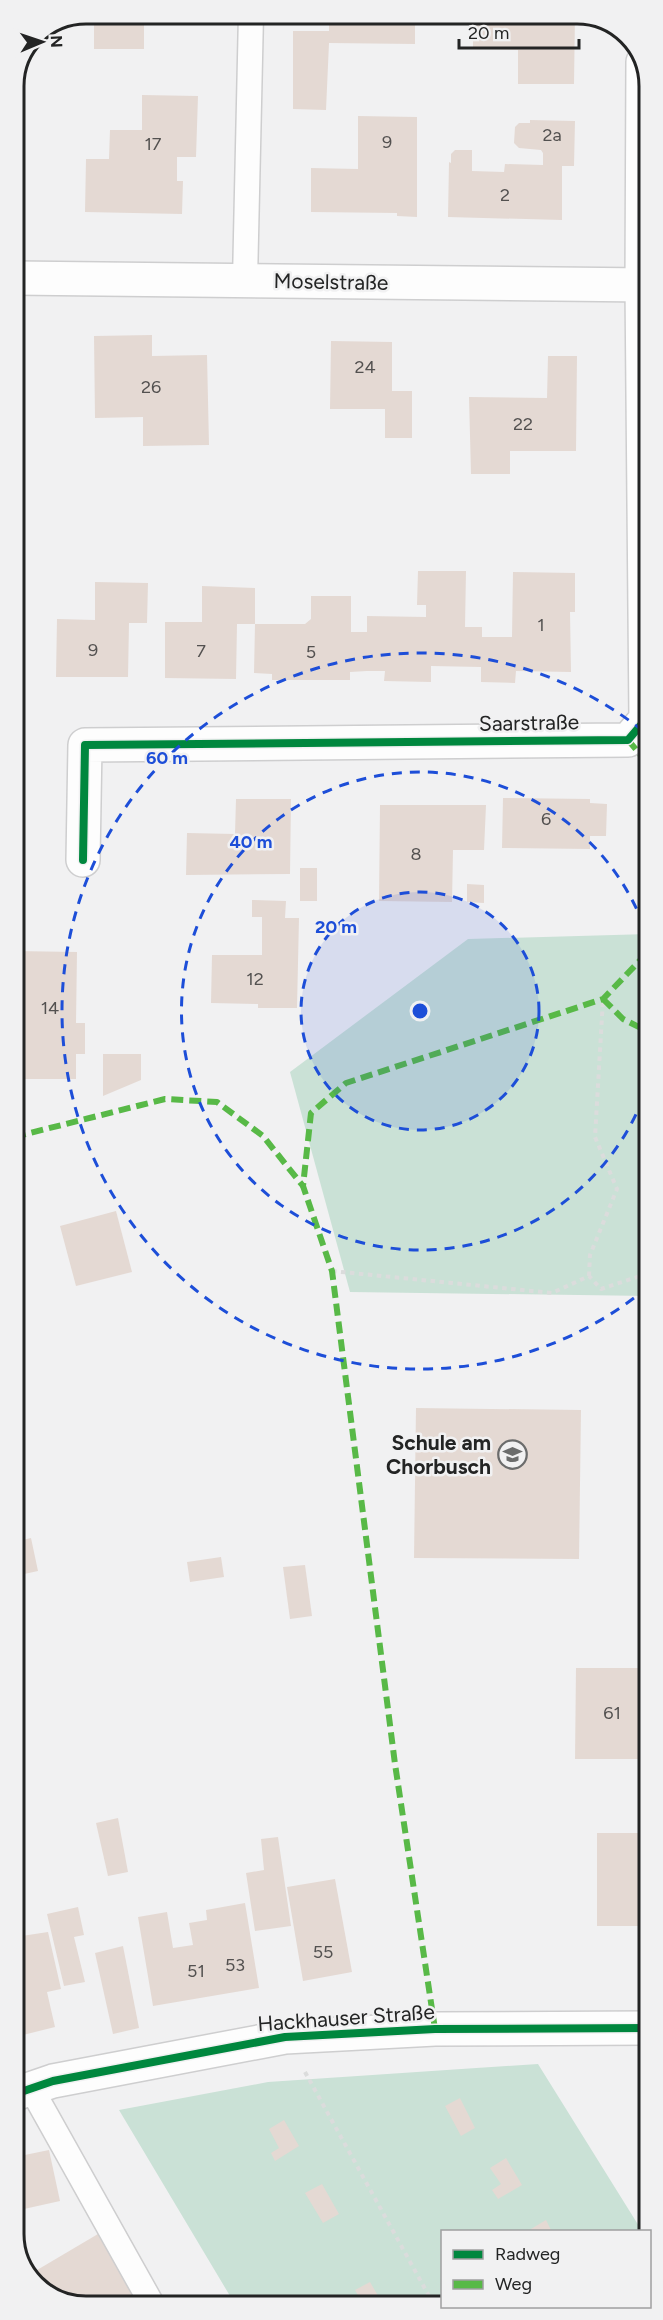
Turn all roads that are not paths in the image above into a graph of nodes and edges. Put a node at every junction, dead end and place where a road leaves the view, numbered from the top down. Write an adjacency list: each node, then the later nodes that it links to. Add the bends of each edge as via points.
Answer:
1 (251, 24): 3 (lane)
2 (24, 278): 3 (street, Moselstraße)
3 (245, 281): 4 (street, Moselstraße)
4 (639, 285)
5 (639, 728): 6 (street, Saarstraße, via 628,740 85,745)
6 (83, 860)
7 (639, 2028): 8 (street, Hackhauser Straße, via 435,2029 285,2037 53,2081)
8 (24, 2091)
9 (24, 2093): 10 (lane)
10 (147, 2296)

